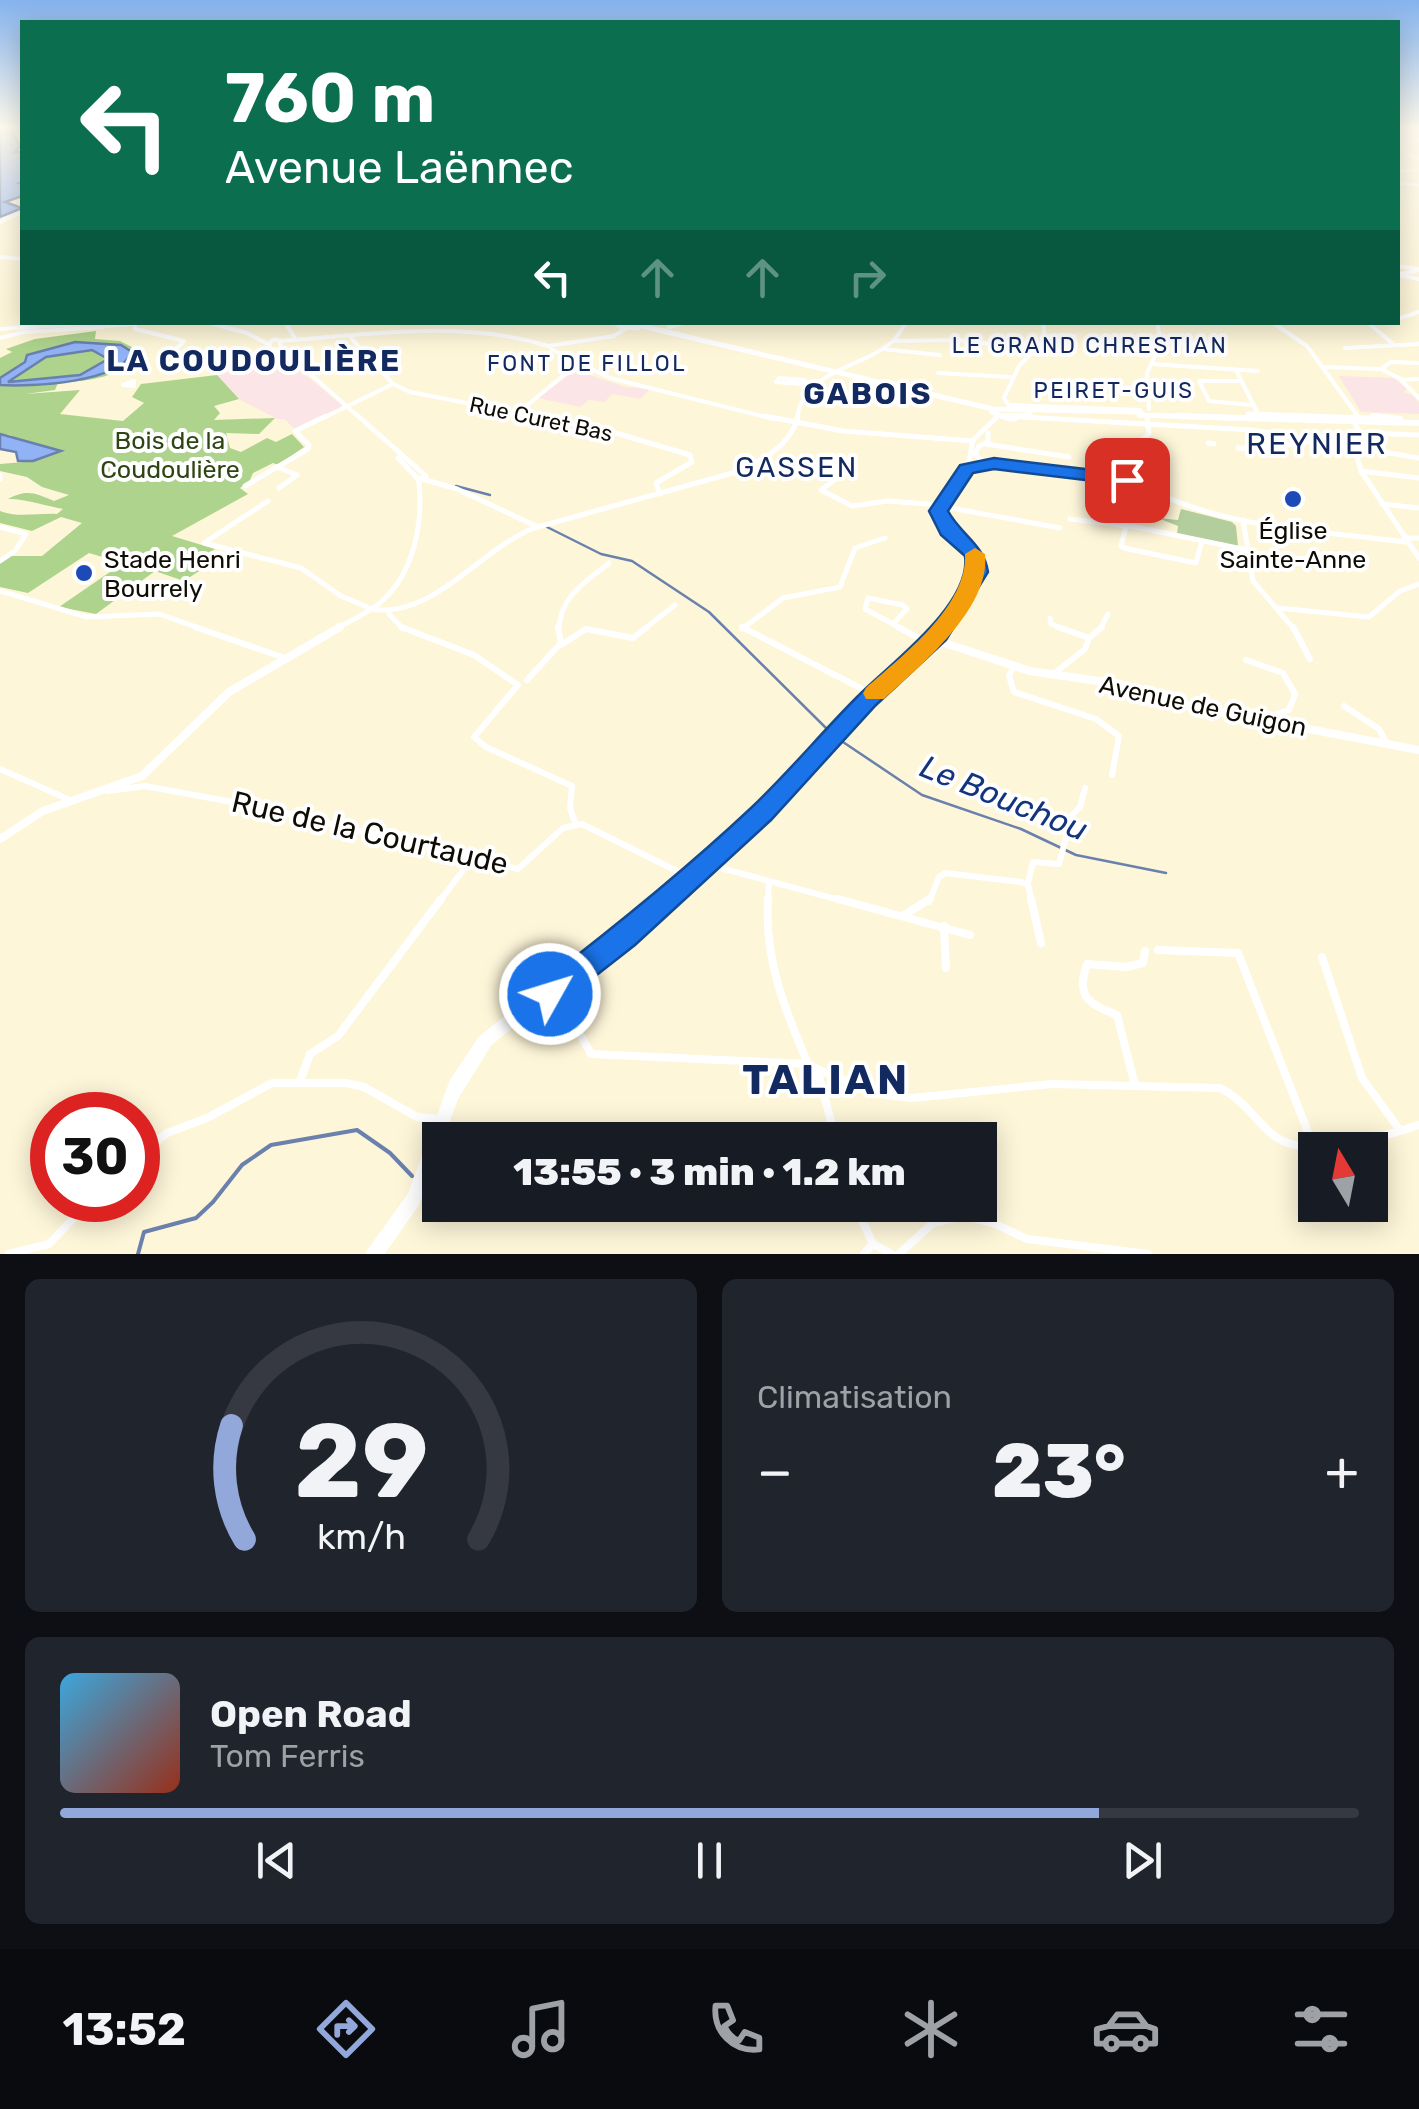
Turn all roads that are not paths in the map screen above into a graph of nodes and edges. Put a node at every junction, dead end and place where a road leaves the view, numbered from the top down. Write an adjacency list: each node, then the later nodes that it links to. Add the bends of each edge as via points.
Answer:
1 (81, 325): 15 (street)
2 (120, 325): 15 (street)
3 (135, 325): 28 (street, via 184,341)
4 (215, 325): 25 (street)
5 (237, 325): 25 (street)
6 (286, 325): 19 (street)
7 (622, 325): 14 (main road); 27 (street)
8 (680, 325): 14 (street)
9 (905, 325): 21 (street)
10 (1044, 325): 16 (street)
11 (1158, 325): 20 (street)
12 (1277, 325): 37 (street, via 1301,340)
13 (1371, 325): 23 (street)
14 (668, 330): 40 (main road)
15 (2, 332)
16 (1046, 336): 17 (street); 31 (street)
17 (1074, 336)
18 (350, 338): 19 (street); 27 (street, via 454,330 512,335); 47 (street, Rue Curet Bas)
19 (294, 340): 25 (street)
20 (1161, 340): 26 (street); 32 (street)
21 (892, 342): 29 (street); 31 (street, via 959,340)
22 (1136, 344): 32 (street)
23 (1394, 344): 24 (street); 30 (street)
24 (1419, 344)
25 (276, 346): 53 (street)
26 (1206, 346)
27 (551, 347): 36 (street)
28 (176, 348)
29 (880, 348): 33 (street); 40 (street)
30 (1345, 348)
31 (1031, 349): 43 (street)
32 (1158, 350): 35 (street)
33 (940, 355)
34 (1419, 363): 38 (street, via 1391,362)
35 (1151, 364): 39 (street); 57 (street)
36 (574, 366): 56 (street); 61 (street, via 628,386)
37 (1323, 367): 38 (street); 59 (street)
38 (1381, 369): 44 (street)
39 (1236, 370): 41 (street); 46 (street)
40 (835, 372): 49 (street); 54 (main road)
41 (1258, 372)
42 (938, 373): 43 (street)
43 (1010, 377): 54 (street)
44 (1401, 379): 45 (street); 51 (street)
45 (1419, 379)
46 (1241, 381): 55 (street); 55 (street, via 1198,380 1209,401)
47 (393, 384): 53 (street); 56 (street, Rue Curet Bas)
48 (803, 384): 49 (street)
49 (818, 385): 50 (street)
50 (806, 394): 52 (street); 61 (street, via 796,407)
51 (1419, 398)
52 (841, 400)
53 (345, 406): 74 (street, via 295,431 308,448); 79 (street)
54 (1004, 410): 57 (street); 58 (main road); 60 (main road); 67 (street)
55 (1255, 412): 57 (main road); 59 (main road)
56 (518, 413): 83 (street, Rue Curet Bas, via 690,455 692,462 656,483)
57 (1148, 413): 58 (main road); 63 (street)
58 (1021, 415): 60 (main road); 63 (street)
59 (1356, 418): 62 (main road); 65 (street)
60 (1010, 419): 67 (street)
61 (797, 421): 67 (street, via 870,434); 83 (street, via 789,441 766,459)
62 (1419, 422)
63 (1148, 425): 66 (street); 80 (street, via 1144,438 1154,479)
64 (1416, 436): 65 (street); 70 (street)
65 (1363, 438): 69 (street)
66 (1314, 440): 68 (street); 69 (street)
67 (981, 441): 71 (street); 73 (street)
68 (1238, 448)
69 (1356, 448): 72 (street); 75 (street)
70 (1419, 448)
71 (1070, 456)
72 (1419, 458)
73 (975, 464): 77 (street); 86 (street)
74 (277, 467): 81 (street); 82 (street, via 297,474)
75 (1361, 471): 78 (street); 85 (street)
76 (837, 478): 86 (street, via 820,490 852,506 888,500)
77 (1120, 478): 80 (street); 90 (street)
78 (1419, 478)
79 (425, 482): 93 (street); 107 (street, via 407,572)
80 (1142, 483): 89 (street, via 1172,500)
81 (245, 486)
82 (279, 488)
83 (660, 496): 93 (street)
84 (268, 501): 107 (street, via 204,543 301,568)
85 (1382, 504): 87 (street); 98 (street)
86 (940, 506): 94 (street); 113 (street, via 940,518 970,552 974,571)
87 (1419, 508)
88 (1070, 519): 90 (street)
89 (1243, 520): 98 (street); 99 (street)
90 (1107, 524): 92 (street)
91 (0, 526): 101 (street, via 26,534)
92 (1126, 526): 97 (street); 97 (street, via 1121,547 1196,562)
93 (534, 528): 108 (street)
94 (1060, 528)
95 (884, 538): 121 (street, via 856,548 840,587 783,598 740,628)
96 (1417, 538): 98 (street)
97 (1202, 541): 99 (street)
98 (1406, 542): 100 (street)
99 (1247, 550): 106 (street, via 1254,581)
100 (1419, 558)
101 (0, 560)
102 (609, 563): 114 (street, via 560,606)
103 (1419, 584): 106 (street, via 1397,588 1375,616)
104 (0, 591): 115 (street, via 87,617 159,614)
105 (676, 605): 114 (street, via 633,638 592,627 575,631)
106 (1277, 608): 116 (street)
107 (372, 609): 108 (street); 115 (street)
108 (389, 614): 120 (street, via 403,630 474,655)
109 (1108, 614): 112 (street)
110 (1050, 618): 112 (street)
111 (893, 624): 111 (street, via 907,609 868,598 865,609); 113 (street)
112 (1089, 638): 119 (street, via 1085,650)
113 (931, 641): 118 (street, Avenue de Guigon); 121 (street)
114 (559, 647): 120 (street, via 529,682)
115 (286, 658): 128 (street, via 229,692)
116 (1310, 659)
117 (1246, 660): 123 (street, via 1283,672 1296,698 1289,710)
118 (1014, 666): 119 (street, Avenue de Guigon); 127 (street, via 1014,692 1088,714 1115,730)
119 (1052, 675): 123 (street, Avenue de Guigon, via 1125,684 1172,704)
120 (518, 683): 131 (street, via 474,737 572,786)
121 (872, 694): 134 (street)
122 (1344, 706): 124 (street, via 1378,729)
123 (1261, 719): 124 (street, Avenue de Guigon)
124 (1386, 743): 125 (street, Avenue de Guigon)
125 (1419, 750)
126 (0, 769): 130 (street)
127 (1112, 775)
128 (136, 782): 130 (street); 133 (street, Rue de la Courtaude)
129 (1085, 788): 137 (street, via 1059,864 1034,862)
130 (70, 800): 132 (street)
131 (575, 823): 133 (street, Rue de la Courtaude, via 518,869); 135 (street)
132 (0, 839)
133 (472, 860): 150 (street, via 338,1036 310,1054)
134 (702, 861): 135 (street); 136 (street)
135 (685, 876): 148 (street)
136 (769, 882): 139 (street); 149 (street, via 769,963)
137 (1028, 885): 138 (street, via 945,873); 143 (street)
138 (924, 906): 139 (street); 140 (street)
139 (901, 915): 140 (street)
140 (930, 922): 141 (street)
141 (944, 926): 142 (street); 147 (street)
142 (970, 935)
143 (1042, 943)
144 (1158, 950): 156 (street, via 1238,953)
145 (1145, 951): 151 (street, via 1143,963 1087,964 1082,975 1094,1007 1117,1015)
146 (1322, 956): 155 (street, via 1362,1078)
147 (946, 968)
148 (547, 990): 149 (street, via 591,1054); 152 (street, via 508,1016 472,1053)
149 (813, 1066): 151 (street, via 870,1091 912,1098 1052,1084); 153 (street)
150 (300, 1081): 152 (street, via 364,1087 417,1117); 158 (street, via 259,1088)
151 (1136, 1085): 159 (street, via 1220,1088 1242,1100 1281,1141)
152 (443, 1119): 164 (street, via 412,1196); 165 (street, via 422,1189)
153 (830, 1122)
154 (1419, 1126): 155 (street)
155 (1399, 1129): 157 (street)
156 (1308, 1132)
157 (1388, 1133)
158 (160, 1138)
159 (1298, 1144)
160 (73, 1222): 163 (street, via 45,1249)
161 (864, 1222): 162 (street)
162 (874, 1244): 166 (street); 167 (street)
163 (9, 1254)
164 (370, 1254)
165 (379, 1254)
166 (864, 1254)
167 (895, 1254): 168 (street, via 932,1223 964,1216 1027,1239)
168 (1148, 1254)

